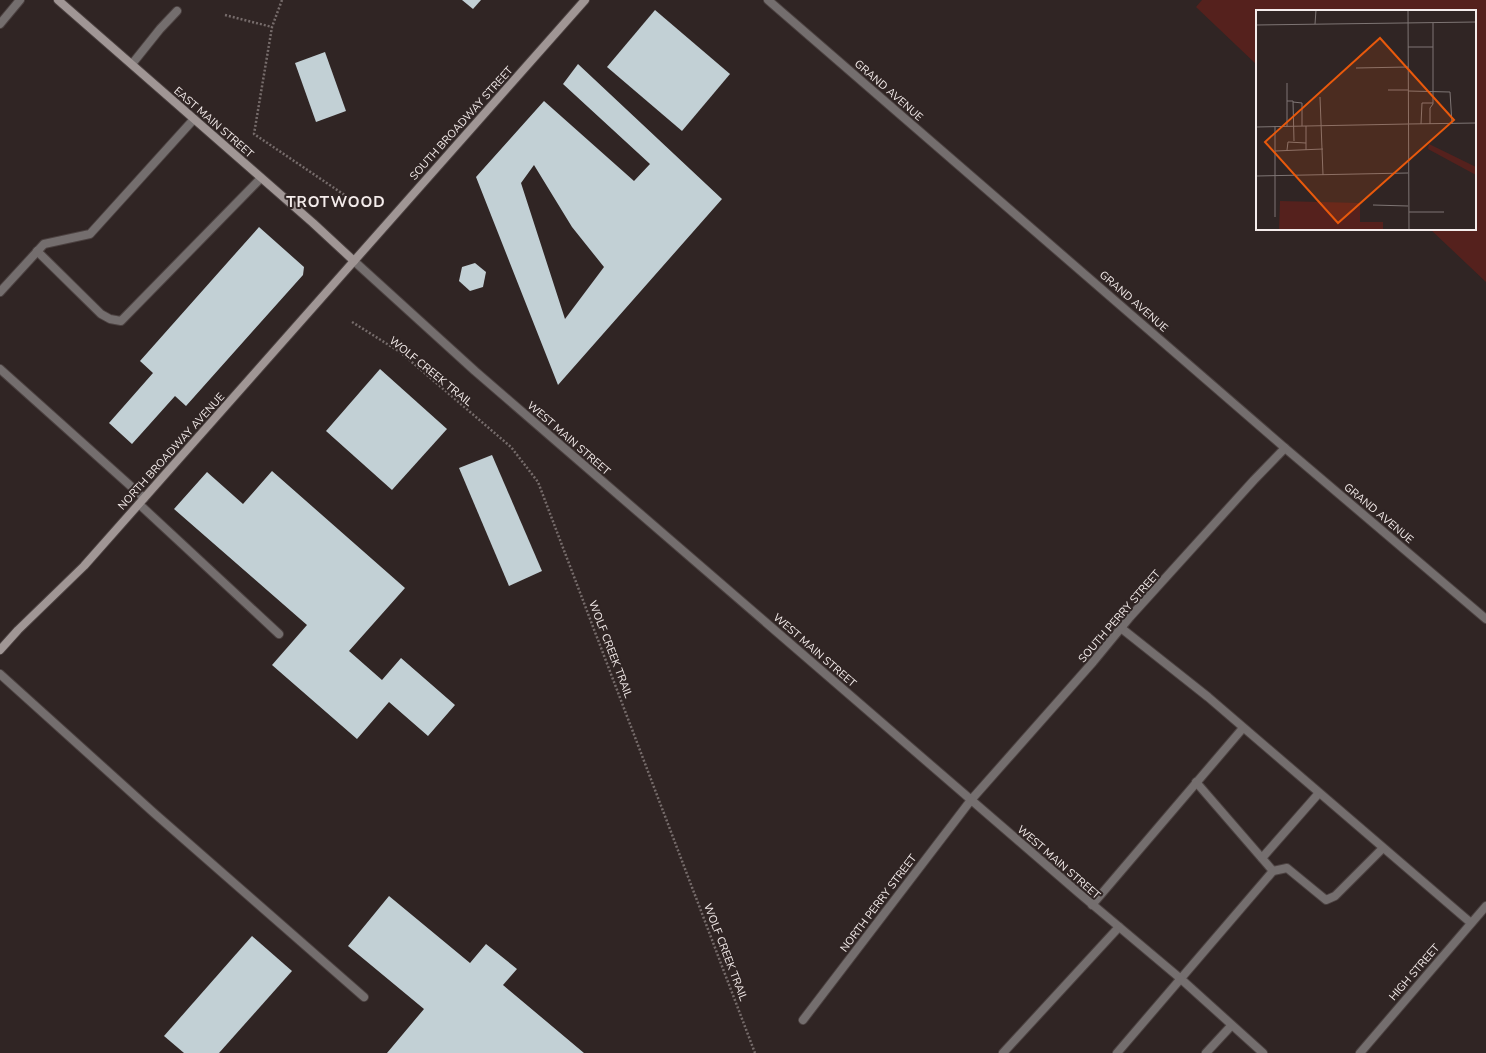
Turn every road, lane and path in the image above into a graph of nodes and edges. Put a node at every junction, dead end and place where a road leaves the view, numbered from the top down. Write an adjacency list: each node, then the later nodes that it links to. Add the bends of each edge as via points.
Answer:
1 (20, 0): 8 (street)
2 (58, 0): 10 (main road, EAST MAIN STREET)
3 (282, 0): 9 (path)
4 (585, 0): 15 (main road, SOUTH BROADWAY STREET)
5 (768, 0): 19 (street, GRAND AVENUE)
6 (178, 11): 10 (street)
7 (225, 15): 9 (path)
8 (0, 24)
9 (272, 27): 13 (path, via 254,134)
10 (132, 64): 11 (main road, EAST MAIN STREET)
11 (194, 119): 12 (main road, EAST MAIN STREET); 14 (street, via 90,234 44,244)
12 (261, 178): 14 (street, via 122,321 100,314); 15 (main road, EAST MAIN STREET)
13 (349, 198)
14 (37, 251): 16 (street)
15 (354, 261): 20 (main road, NORTH BROADWAY AVENUE); 29 (street, WEST MAIN STREET, via 475,371)
16 (0, 292)
17 (352, 322): 41 (path, WOLF CREEK TRAIL, via 400,352 511,447 538,482)
18 (0, 369): 20 (street)
19 (1285, 448): 21 (street, GRAND AVENUE); 22 (street, SOUTH PERRY STREET)
20 (142, 501): 23 (street); 24 (main road, NORTH BROADWAY AVENUE, via 84,566)
21 (1486, 619)
22 (1121, 628): 26 (street); 29 (street, SOUTH PERRY STREET)
23 (279, 634)
24 (0, 650)
25 (0, 674): 38 (street)
26 (1243, 728): 27 (street); 28 (street)
27 (1196, 782): 31 (street); 33 (street)
28 (1319, 793): 30 (street); 31 (street)
29 (971, 800): 33 (street, WEST MAIN STREET); 39 (street, NORTH PERRY STREET)
30 (1383, 848): 32 (street, via 1335,896 1326,900 1287,868); 35 (street)
31 (1262, 858): 32 (street)
32 (1273, 871): 37 (street)
33 (1092, 905): 36 (street, WEST MAIN STREET)
34 (1486, 906): 35 (street, HIGH STREET)
35 (1471, 924): 46 (street, HIGH STREET)
36 (1119, 927): 37 (street, WEST MAIN STREET); 42 (street)
37 (1181, 979): 40 (street, WEST MAIN STREET); 43 (street)
38 (364, 997)
39 (803, 1020)
40 (1231, 1026): 44 (street); 45 (street, WEST MAIN STREET)
41 (755, 1053)
42 (1003, 1053)
43 (1117, 1053)
44 (1206, 1053)
45 (1262, 1053)
46 (1360, 1053)

